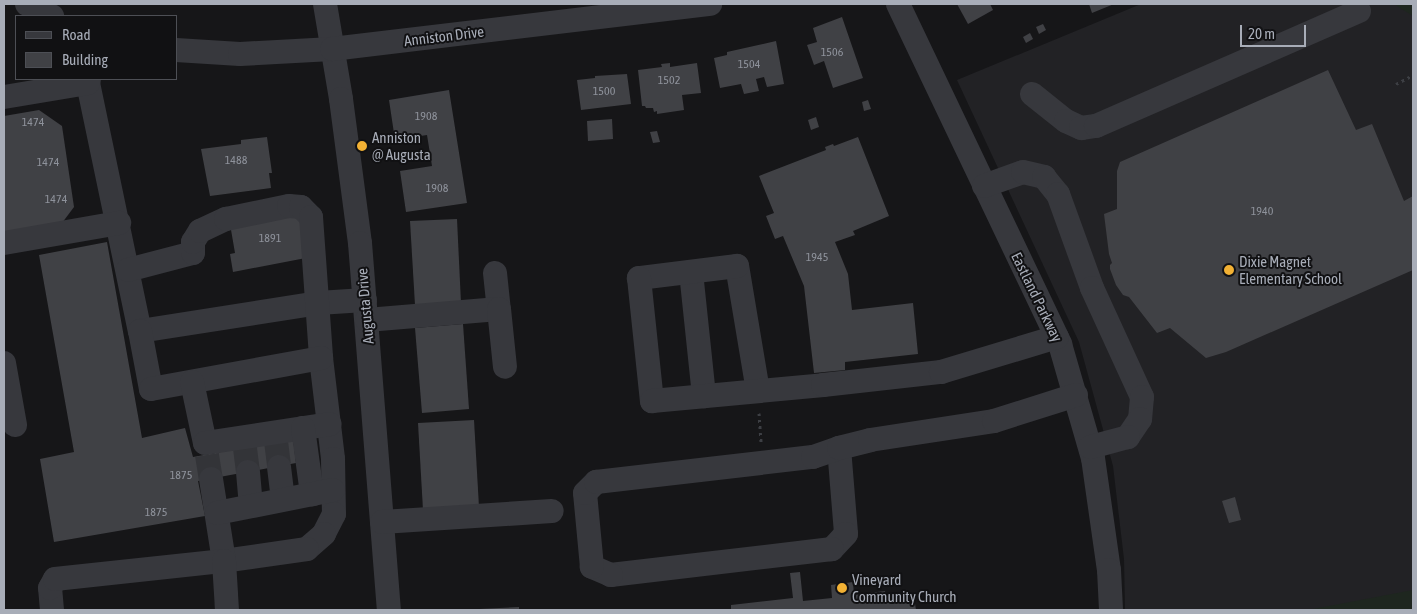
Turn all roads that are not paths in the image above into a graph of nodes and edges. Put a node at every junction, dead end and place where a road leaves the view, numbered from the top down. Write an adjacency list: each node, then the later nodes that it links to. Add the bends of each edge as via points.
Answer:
1 (27, 4): 6 (street)
2 (324, 4): 7 (street, Augusta Drive)
3 (710, 4): 7 (street, Anniston Drive)
4 (898, 4): 12 (street, Eastland Parkway)
5 (1358, 11): 10 (street, via 1096,126 1080,128 1066,121)
6 (50, 15)
7 (332, 49): 8 (street, Anniston Drive, via 240,54); 20 (street, Augusta Drive, via 360,243)
8 (178, 50)
9 (88, 81): 11 (street); 13 (street)
10 (1032, 94)
11 (4, 97)
12 (984, 186): 22 (street, Eastland Parkway); 33 (street, via 1022,172 1044,177 1058,194 1092,288 1142,397 1140,419 1128,437)
13 (118, 223): 14 (street); 15 (street)
14 (4, 243)
15 (128, 270): 18 (street, via 193,253 193,242 200,231 226,219 289,206 301,207 311,216); 21 (street)
16 (691, 272): 27 (street, via 737,266); 29 (street); 29 (street, via 638,278 652,402)
17 (495, 273): 19 (street)
18 (318, 303): 20 (street); 21 (street); 23 (street)
19 (499, 309): 20 (street); 25 (street)
20 (366, 310): 43 (street, Augusta Drive)
21 (140, 331): 26 (street, via 151,389)
22 (1057, 337): 27 (street, via 941,372); 28 (street, Eastland Parkway)
23 (321, 358): 26 (street); 30 (street)
24 (4, 363): 31 (street)
25 (505, 367)
26 (192, 382): 32 (street, via 206,449 275,437)
27 (758, 391): 29 (street)
28 (1076, 395): 33 (street, Eastland Parkway); 34 (street, via 994,421 870,440)
29 (704, 396)
30 (330, 424): 32 (street); 38 (street)
31 (15, 425)
32 (303, 428): 38 (street)
33 (1090, 447): 48 (street, Eastland Parkway, via 1103,518)
34 (839, 448): 34 (street, via 813,457 596,482 585,493 592,567 611,575 832,549 846,534)
35 (279, 467): 39 (street)
36 (248, 472): 40 (street)
37 (211, 479): 42 (street)
38 (323, 492): 39 (street); 44 (street, via 334,514 324,534 307,549)
39 (283, 499): 40 (street)
40 (251, 506): 42 (street)
41 (552, 511): 43 (street)
42 (217, 513): 44 (street)
43 (382, 522): 47 (street, Augusta Drive)
44 (224, 560): 45 (street, via 55,579 50,588); 46 (street)
45 (52, 610)
46 (228, 610)
47 (389, 610)
48 (1111, 610)

